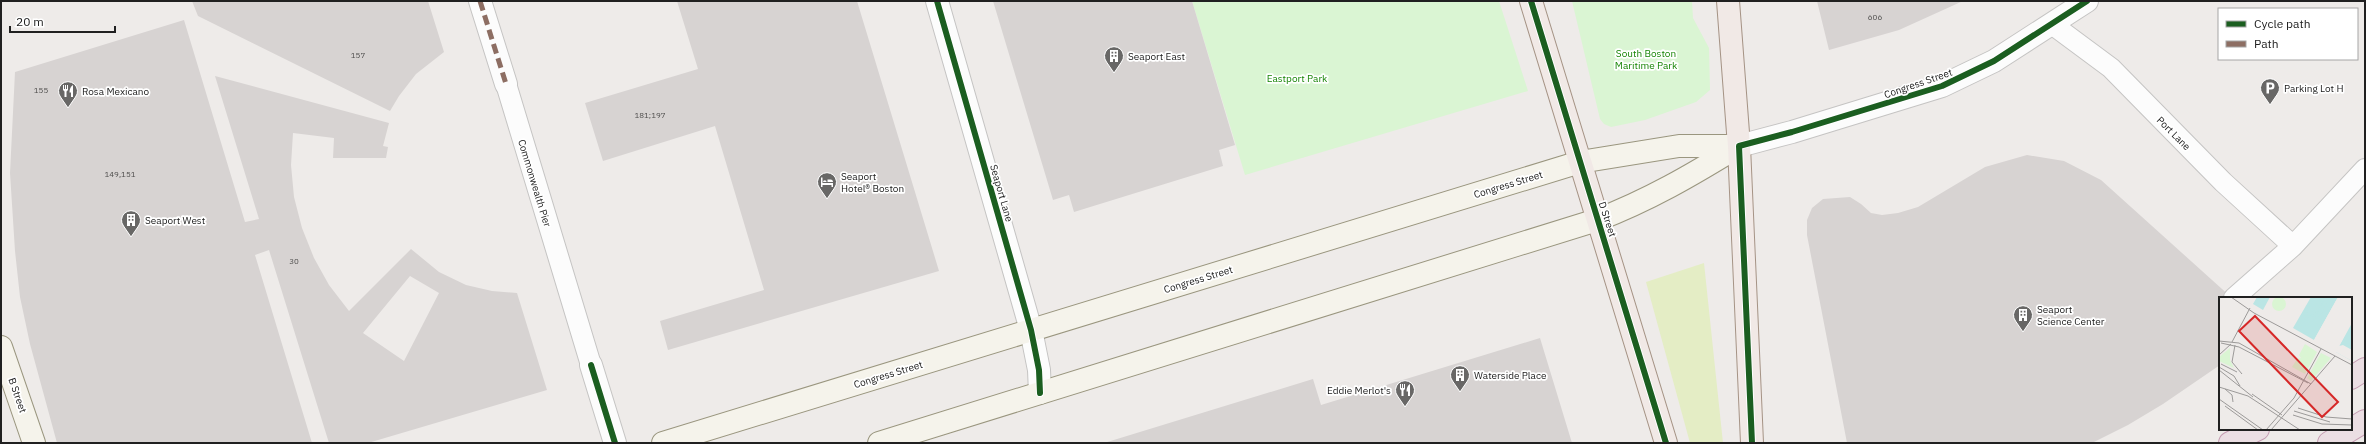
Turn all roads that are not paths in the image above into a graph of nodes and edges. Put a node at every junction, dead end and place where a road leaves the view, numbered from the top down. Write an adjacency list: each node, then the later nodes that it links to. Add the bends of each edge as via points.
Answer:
1 (480, 1): 7 (street, Commonwealth Pier)
2 (937, 1): 14 (street, Seaport Lane)
3 (1531, 1): 9 (main road, D Street)
4 (1728, 1): 8 (main road)
5 (2087, 1): 6 (street, Congress Street)
6 (2053, 25): 8 (street, Congress Street, via 1994,61 1942,86); 12 (lane, Port Lane, via 2111,68 2223,182)
7 (506, 84): 16 (lane, Commonwealth Pier)
8 (1739, 146): 9 (main road, Congress Street, via 1679,146); 11 (main road, Congress Street, via 1639,204); 29 (main road)
9 (1580, 162): 11 (main road, D Street); 14 (main road, Congress Street)
10 (2365, 169): 12 (lane)
11 (1597, 220): 19 (main road, Congress Street); 28 (main road, D Street)
12 (2293, 246): 13 (lane)
13 (2235, 297)
14 (1031, 330): 19 (street, Seaport Lane, via 1038,363); 26 (main road, Congress Street)
15 (1, 347): 24 (main road, B Street)
16 (591, 365): 25 (street)
17 (2365, 369): 18 (highway)
18 (2352, 377)
19 (1040, 393): 27 (main road, Congress Street)
20 (2365, 421): 21 (highway)
21 (2352, 429)
22 (2256, 430): 30 (highway)
23 (2350, 430): 31 (highway)
24 (34, 443)
25 (615, 443)
26 (663, 443)
27 (879, 443)
28 (1666, 443)
29 (1752, 443)
30 (2230, 443)
31 (2329, 443)

